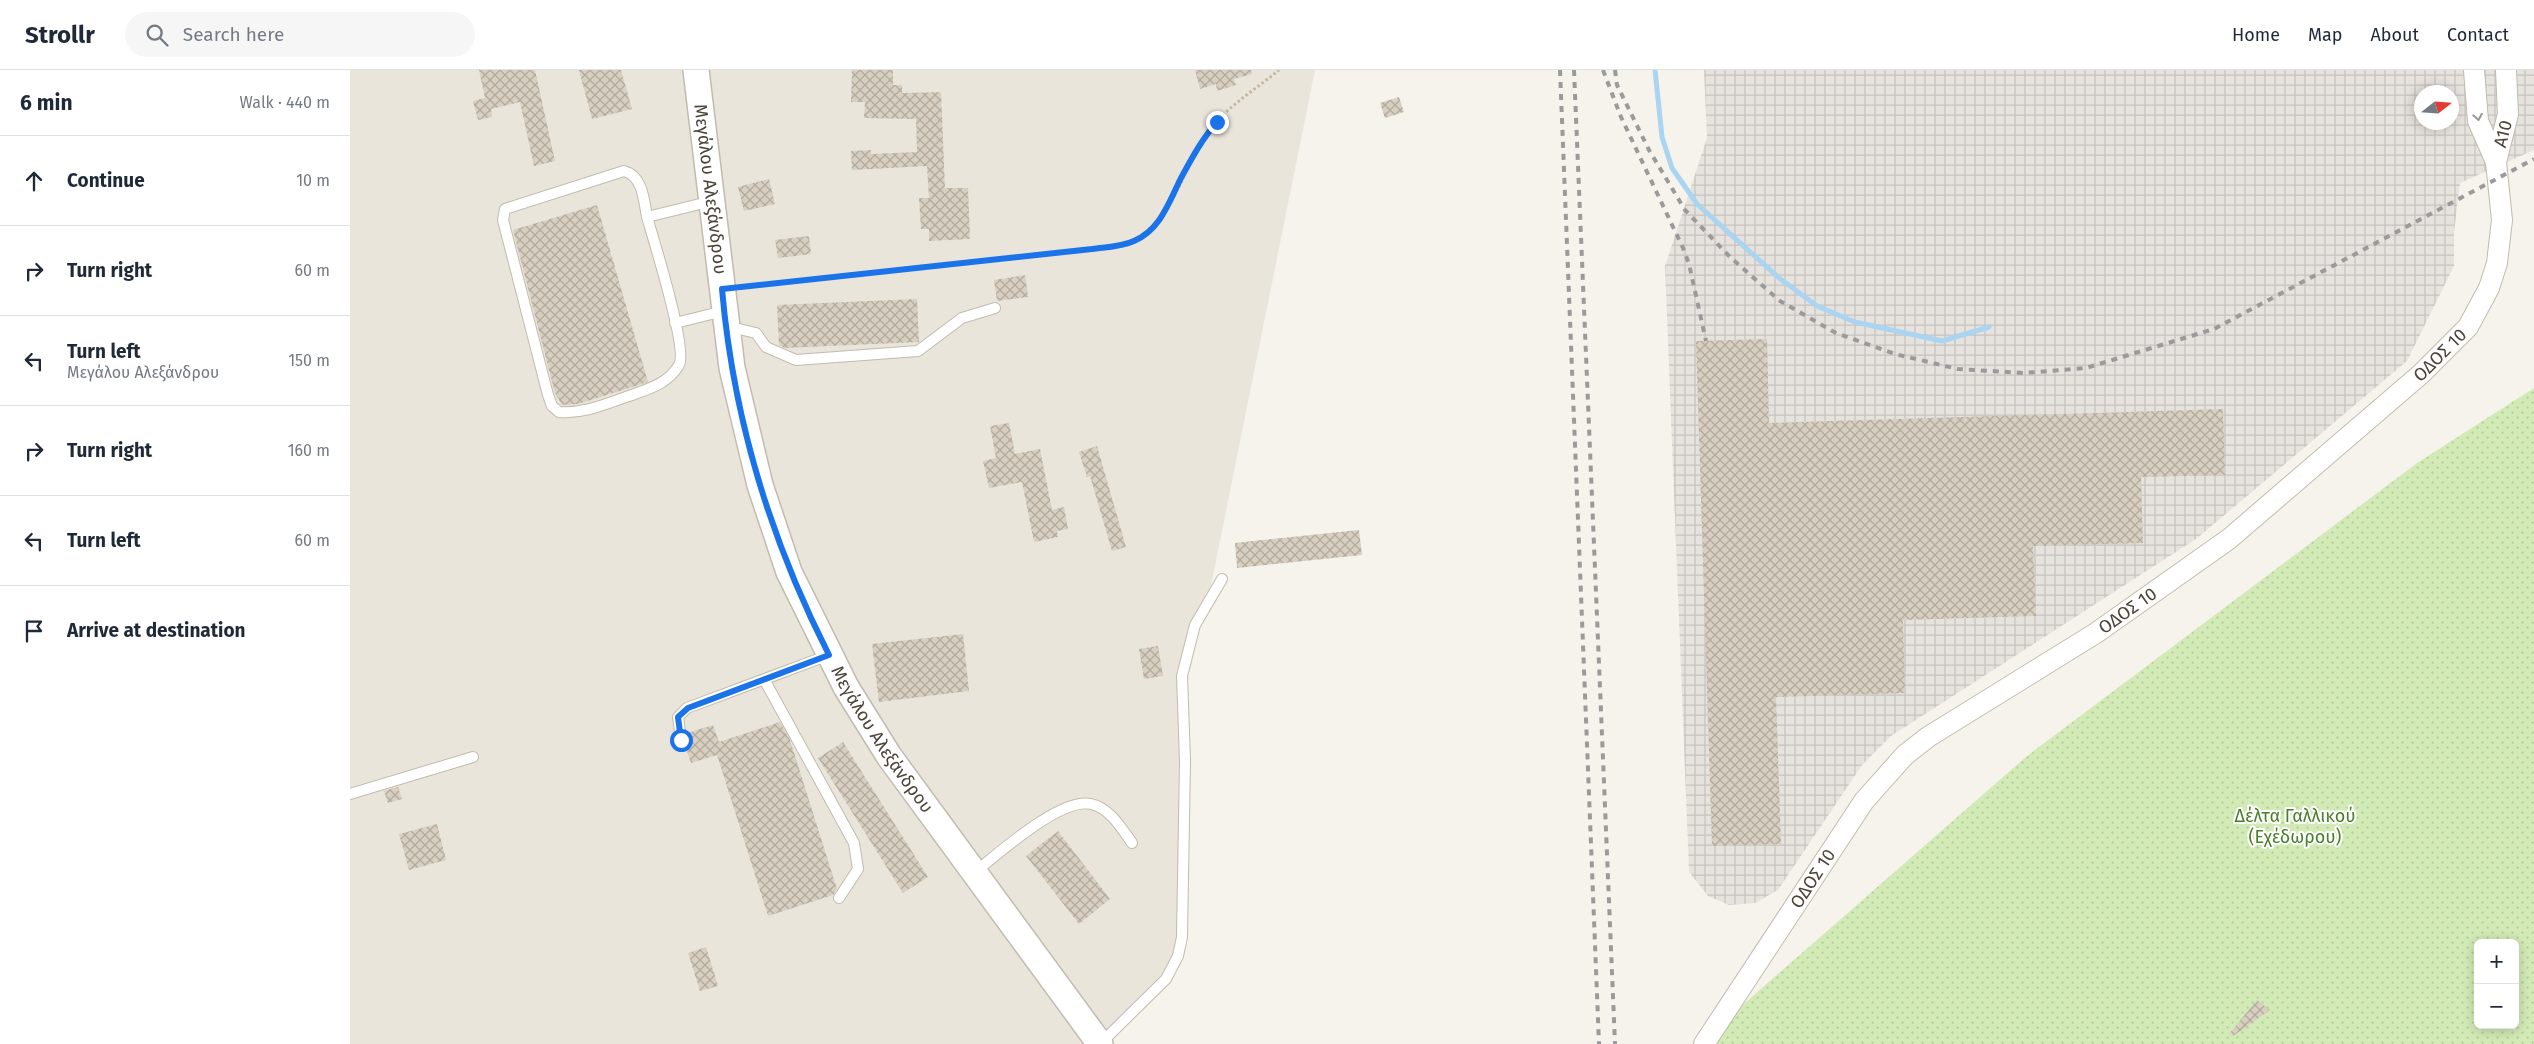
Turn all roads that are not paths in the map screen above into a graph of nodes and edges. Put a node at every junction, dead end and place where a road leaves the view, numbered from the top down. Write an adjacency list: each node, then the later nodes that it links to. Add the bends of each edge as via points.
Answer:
1 (696, 70): 5 (street, Μεγάλου Αλεξάνδρου)
2 (2474, 70): 4 (street, Α10, one-way to 4, via 2478,121)
3 (2506, 70): 4 (street, Α10, via 2508,114)
4 (2496, 162): 20 (street, ΟΔΟΣ 10, via 2502,220 2496,263 2480,307 2463,333 2421,374 2229,539 2096,633 1928,737 1905,755 1864,800)
5 (712, 201): 6 (lane); 7 (street, Μεγάλου Αλεξάνδρου)
6 (648, 218): 9 (lane); 9 (lane, via 640,184 631,173 624,171 505,208 503,220 552,406 559,412 585,412 661,384 679,366 682,355)
7 (724, 308): 8 (lane, via 756,333 766,347 796,360 918,351 962,318); 9 (lane); 11 (street, Μεγάλου Αλεξάνδρου, via 743,417 760,485 789,572)
8 (996, 308)
9 (675, 323)
10 (1222, 579): 19 (lane, via 1194,625 1182,676 1186,810 1182,937 1178,956 1166,980)
11 (829, 655): 12 (lane); 17 (street, Μεγάλου Αλεξάνδρου, via 889,756)
12 (765, 681): 13 (lane, via 688,708 678,717); 18 (lane, via 854,843 858,869)
13 (681, 740)
14 (473, 757): 15 (lane)
15 (350, 794)
16 (1132, 843): 17 (lane, via 1101,808 1091,803 1071,805 1052,813)
17 (974, 873): 19 (street, Μεγάλου Αλεξάνδρου)
18 (839, 898)
19 (1100, 1044)
20 (1704, 1044)

